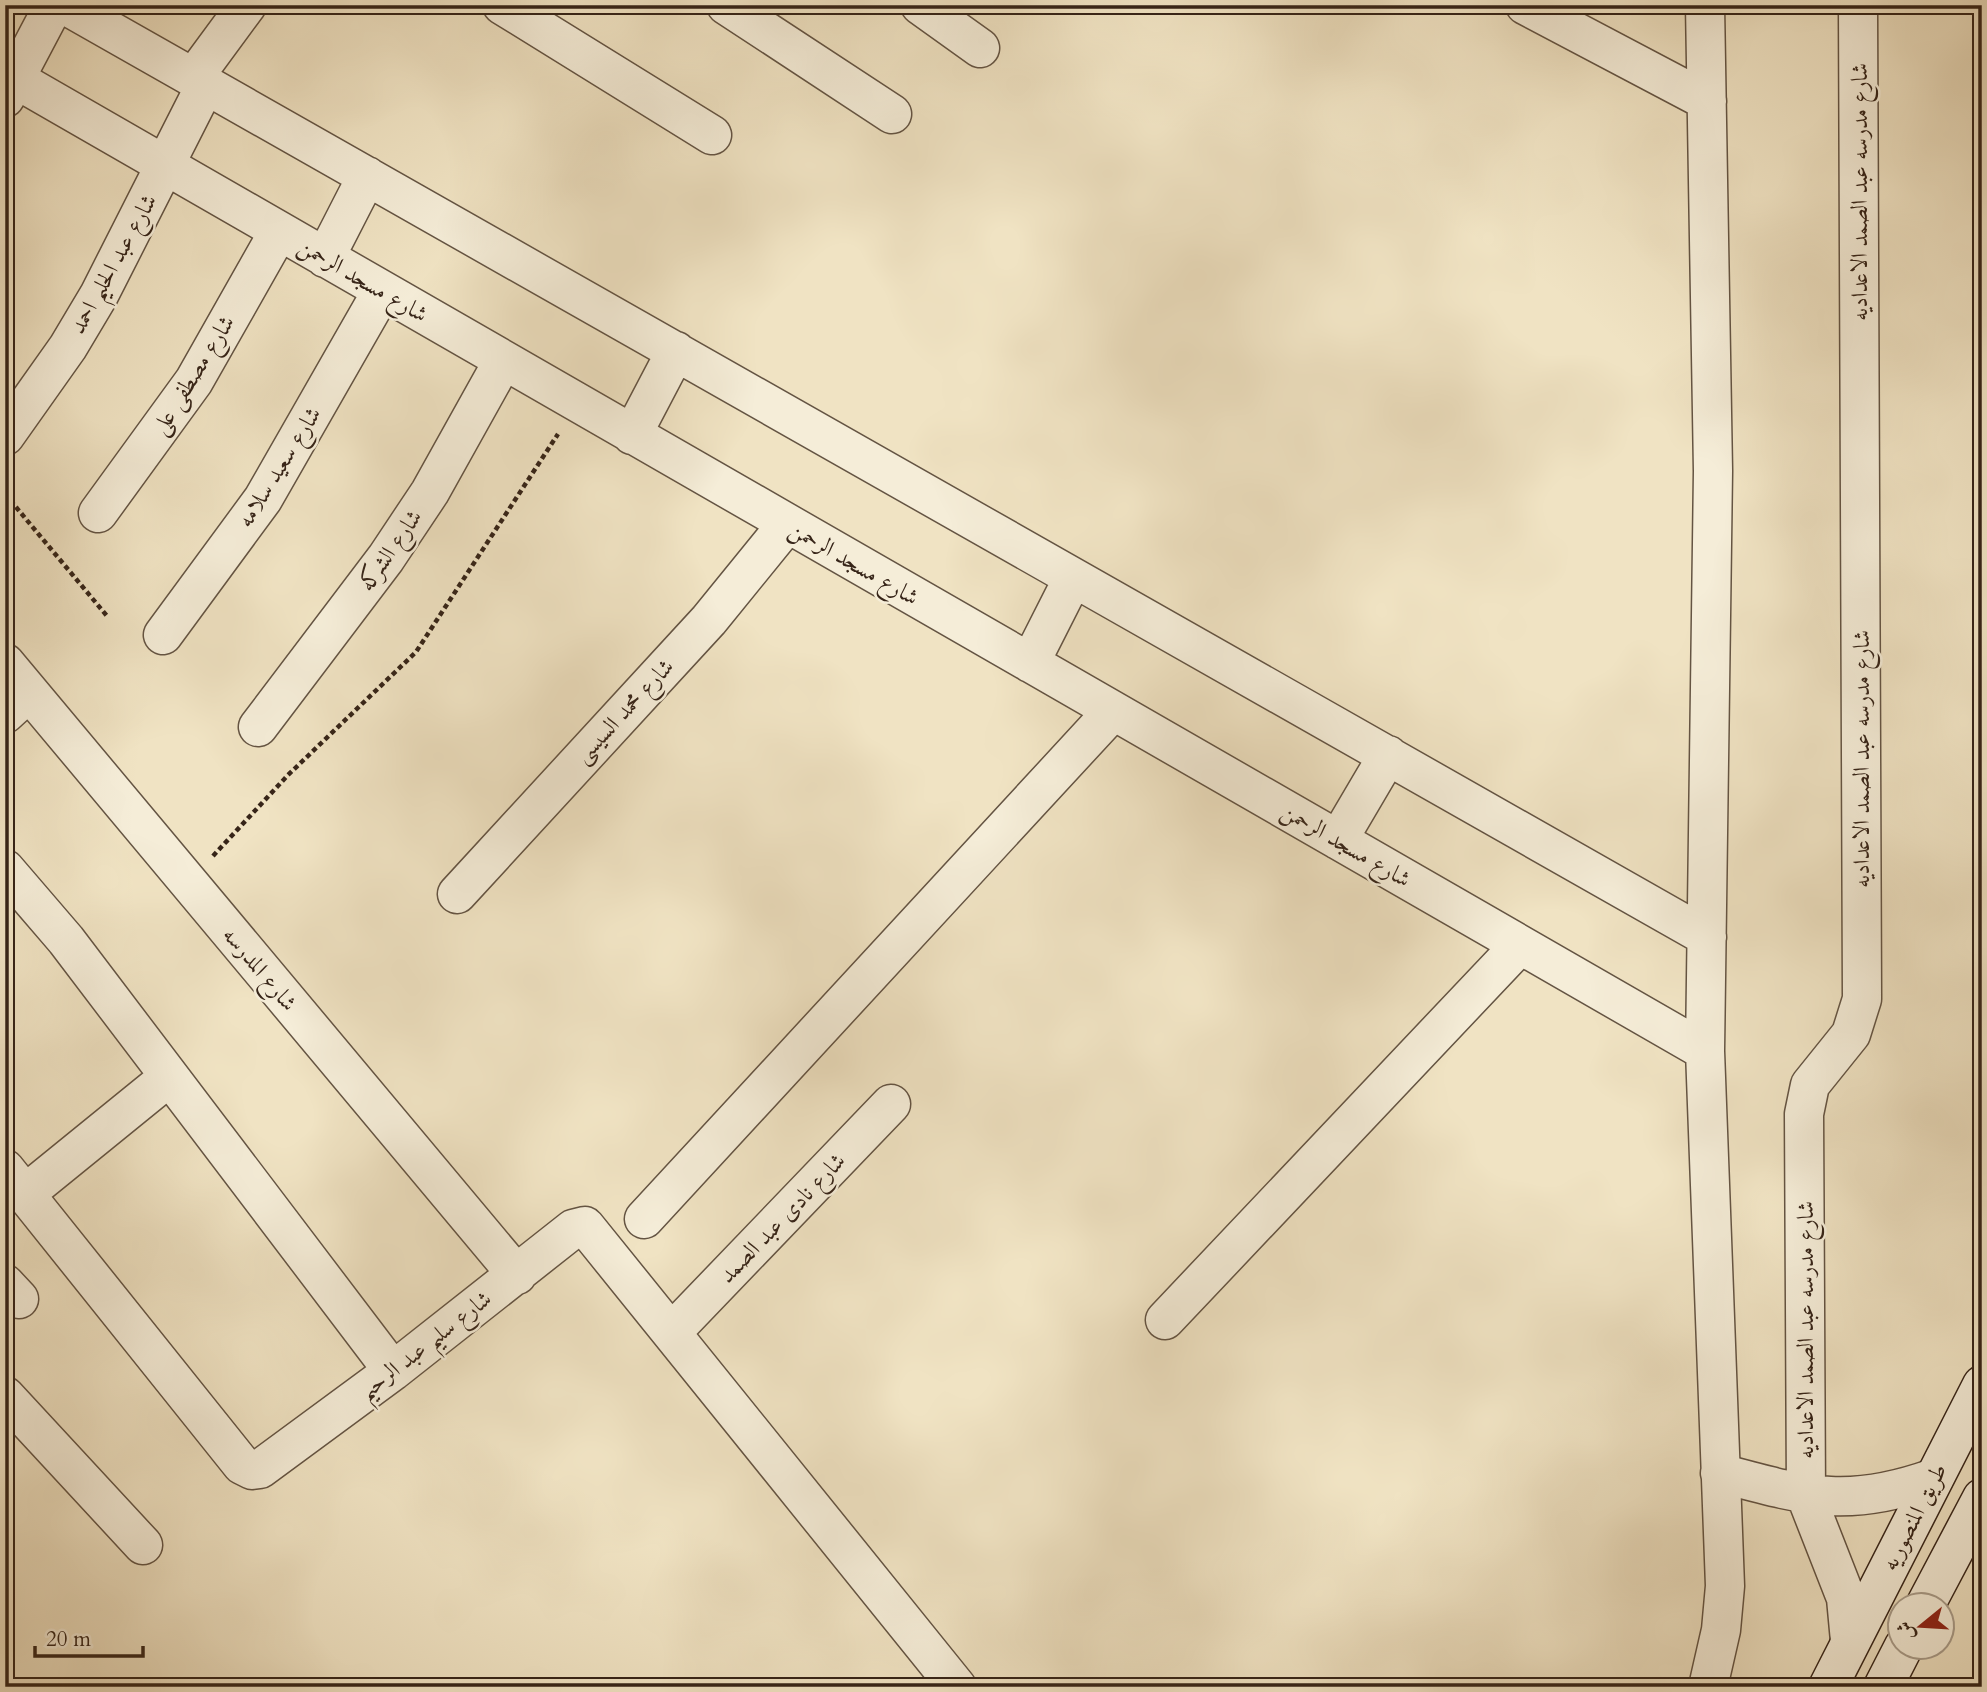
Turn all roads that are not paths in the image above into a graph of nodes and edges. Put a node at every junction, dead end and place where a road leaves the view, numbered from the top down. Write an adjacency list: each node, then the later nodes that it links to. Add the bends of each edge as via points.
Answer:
1 (54, 5): 12 (street)
2 (65, 5): 11 (street)
3 (247, 5): 11 (street, شارع عبد الحليم احمد)
4 (502, 5): 15 (street)
5 (726, 5): 14 (street)
6 (920, 5): 10 (street)
7 (1525, 5): 13 (street)
8 (1705, 5): 13 (street)
9 (1858, 5): 53 (street, شارع مدرسه عبد الصمد الاعداديه, via 1862,999 1851,1034 1819,1073 1805,1099)
10 (980, 48)
11 (200, 80): 16 (street, شارع عبد الحليم احمد); 17 (street)
12 (9, 84): 16 (street, شارع مسجد الرحمن)
13 (1707, 102): 38 (street, via 1713,471)
14 (892, 114)
15 (712, 135)
16 (166, 165): 18 (street, شارع مسجد الرحمن); 24 (street, شارع عبد الحليم احمد, via 99,295)
17 (367, 176): 19 (street); 21 (street)
18 (279, 231): 19 (street, شارع مسجد الرحمن); 25 (street, شارع مصطفى على, via 194,381)
19 (325, 258): 20 (street, شارع مسجد الرحمن)
20 (382, 290): 22 (street, شارع مسجد الرحمن); 28 (street, شارع سعيد سلامه, via 263,499)
21 (676, 351): 23 (street); 27 (street)
22 (503, 361): 23 (street, شارع مسجد الرحمن); 33 (street, شارع الشركه, via 430,492 386,558)
23 (632, 435): 26 (street, شارع مسجد الرحمن)
24 (5, 436)
25 (99, 513)
26 (787, 524): 30 (street, شارع مسجد الرحمن); 37 (street, شارع محمد السيسى, via 709,620)
27 (1073, 578): 30 (street); 34 (street)
28 (163, 635)
29 (5, 663): 31 (street, شارع المدرسه)
30 (1030, 663): 32 (street, شارع مسجد الرحمن)
31 (17, 703): 45 (street, شارع المدرسه, via 188,883)
32 (1113, 711): 35 (street, شارع مسجد الرحمن); 44 (street)
33 (258, 727)
34 (1388, 755): 35 (street); 38 (street)
35 (1338, 840): 39 (street, شارع مسجد الرحمن)
36 (5, 869): 41 (street, via 66,940)
37 (457, 894)
38 (1707, 937): 40 (street)
39 (1520, 945): 40 (street, شارع مسجد الرحمن); 46 (street)
40 (1705, 1051): 51 (street)
41 (169, 1077): 43 (street); 48 (street)
42 (891, 1104): 47 (street, شارع نادى عبد الصمد)
43 (15, 1182): 48 (street, شارع سليم عبد الرحيم, via 242,1465 252,1470 260,1469)
44 (645, 1219)
45 (516, 1275): 47 (street, شارع سليم عبد الرحيم, via 573,1229 585,1226); 48 (street, شارع سليم عبد الرحيم)
46 (1165, 1320)
47 (672, 1332): 59 (street)
48 (394, 1371)
49 (1982, 1385): 52 (street, طريق المنصوريه)
50 (5, 1396): 55 (street)
51 (1720, 1474): 53 (street); 60 (street, via 1724,1586 1721,1630)
52 (1934, 1478): 53 (street, via 1869,1496); 57 (street, طريق المنصوريه)
53 (1806, 1496): 57 (street, via 1846,1598)
54 (1982, 1498): 56 (street)
55 (143, 1545)
56 (1934, 1590)
57 (1850, 1641): 61 (street, طريق المنصوريه)
58 (1897, 1660): 62 (street)
59 (957, 1687)
60 (1708, 1687)
61 (1828, 1687)
62 (1882, 1687)

